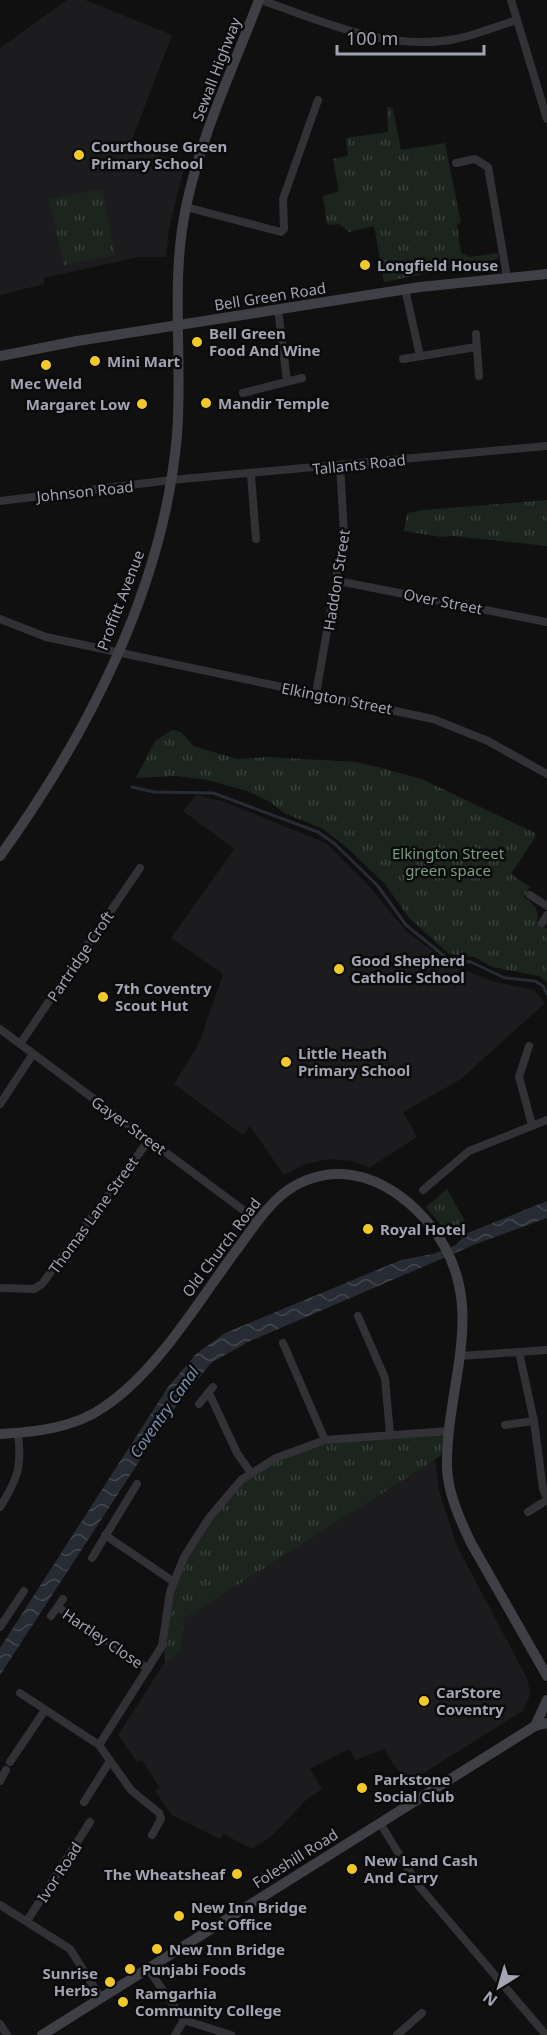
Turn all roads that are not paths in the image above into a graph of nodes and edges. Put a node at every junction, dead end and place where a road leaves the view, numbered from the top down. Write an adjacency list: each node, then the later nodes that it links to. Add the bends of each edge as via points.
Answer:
1 (260, 0): 3 (street, via 391,42 457,39); 7 (main road, Sewall Highway, via 206,138)
2 (511, 0): 3 (street)
3 (517, 20): 5 (street)
4 (318, 100): 7 (street, via 283,199 284,230)
5 (547, 119)
6 (456, 163): 9 (street, via 475,159 488,167)
7 (186, 207): 12 (main road, Sewall Highway, via 180,239)
8 (547, 274): 9 (main road, Bell Green Road)
9 (507, 277): 10 (main road, Bell Green Road)
10 (405, 289): 11 (main road, Bell Green Road); 16 (street)
11 (278, 309): 12 (main road, Bell Green Road); 20 (street)
12 (176, 326): 15 (main road, Bell Green Road); 25 (main road, Proffitt Avenue, via 177,424)
13 (476, 334): 14 (street)
14 (476, 347): 16 (street); 18 (street)
15 (0, 356)
16 (420, 356): 17 (street)
17 (403, 359)
18 (479, 376)
19 (302, 378): 20 (street)
20 (287, 381): 21 (street)
21 (243, 393)
22 (547, 446): 23 (street, Tallants Road)
23 (339, 465): 24 (street, Tallants Road); 28 (street, Haddon Street, via 344,533)
24 (251, 475): 25 (street, Tallants Road); 27 (street)
25 (171, 480): 26 (street, Johnson Road); 31 (main road, Proffitt Avenue, via 148,573)
26 (0, 501)
27 (256, 539)
28 (338, 581): 30 (street, Over Street); 32 (street, Haddon Street)
29 (0, 619): 31 (street, Elkington Street, via 46,638)
30 (547, 622)
31 (118, 650): 32 (street, Elkington Street); 34 (main road, Proffitt Avenue, via 69,752)
32 (316, 694): 33 (street, Elkington Street, via 433,718 488,741)
33 (547, 774)
34 (0, 856)
35 (140, 868): 41 (street, Partridge Croft)
36 (530, 895): 37 (street)
37 (547, 906)
38 (547, 915): 39 (street)
39 (542, 923)
40 (0, 1029): 41 (street, Gayer Street)
41 (20, 1044): 43 (street, Gayer Street)
42 (529, 1046): 46 (street, via 519,1077)
43 (33, 1054): 44 (street); 47 (street, Gayer Street)
44 (0, 1104)
45 (547, 1120): 46 (street)
46 (532, 1125): 48 (street, via 469,1150)
47 (149, 1140): 49 (street, Gayer Street); 50 (street, Thomas Lane Street, via 42,1284 34,1289)
48 (423, 1190)
49 (258, 1221): 55 (main road, Old Church Road, via 287,1191 320,1175 356,1175 382,1185 416,1209 449,1255 461,1290); 60 (main road, Old Church Road, via 154,1360 116,1398 74,1423)
50 (0, 1288)
51 (358, 1316): 62 (street, via 385,1378)
52 (284, 1343): 63 (street)
53 (547, 1350): 54 (street)
54 (519, 1352): 55 (street); 57 (street)
55 (461, 1356): 59 (main road, Old Church Road)
56 (199, 1404): 64 (street, via 211,1390 241,1460)
57 (534, 1421): 58 (street); 66 (street)
58 (505, 1425)
59 (448, 1431): 62 (street); 77 (main road, Old Church Road, via 447,1469 460,1520)
60 (18, 1433): 61 (main road, Old Church Road); 67 (street, via 21,1461 15,1484)
61 (0, 1434)
62 (390, 1434): 63 (street)
63 (325, 1440): 64 (street, via 287,1453)
64 (251, 1473): 71 (street, via 209,1518 184,1557)
65 (137, 1484): 69 (street)
66 (547, 1499): 68 (street)
67 (0, 1507)
68 (528, 1512)
69 (105, 1535): 70 (street); 71 (street)
70 (92, 1558)
71 (174, 1582): 79 (street, via 165,1640)
72 (24, 1590): 76 (street)
73 (63, 1599): 74 (street, Hartley Close)
74 (58, 1607): 75 (street, Hartley Close); 79 (street, Hartley Close)
75 (51, 1616)
76 (0, 1627)
77 (532, 1649): 78 (main road, Old Church Road); 80 (main road, Old Church Road)
78 (547, 1660)
79 (148, 1669): 86 (street)
80 (547, 1676)
81 (20, 1693): 83 (street)
82 (547, 1700): 85 (main road)
83 (45, 1710): 86 (street); 88 (street)
84 (547, 1723): 85 (main road, Foleshill Road)
85 (535, 1726): 91 (main road, Foleshill Road)
86 (99, 1745): 87 (street)
87 (110, 1761): 89 (street); 92 (street, via 130,1790 159,1813 161,1819)
88 (0, 1780)
89 (84, 1802)
90 (90, 1822): 94 (street, Ivor Road)
91 (380, 1822): 95 (main road, Foleshill Road); 105 (street, via 418,1885)
92 (152, 1835)
93 (0, 1905): 94 (street)
94 (27, 1921): 96 (street, via 70,1949)
95 (148, 1969): 96 (main road, Foleshill Road); 98 (street)
96 (101, 1998): 101 (main road, Foleshill Road)
97 (422, 2013): 104 (street)
98 (184, 2020): 102 (street); 103 (street)
99 (0, 2024): 100 (street)
100 (7, 2035)
101 (42, 2035)
102 (175, 2035)
103 (231, 2035)
104 (397, 2035)
105 (546, 2035)

